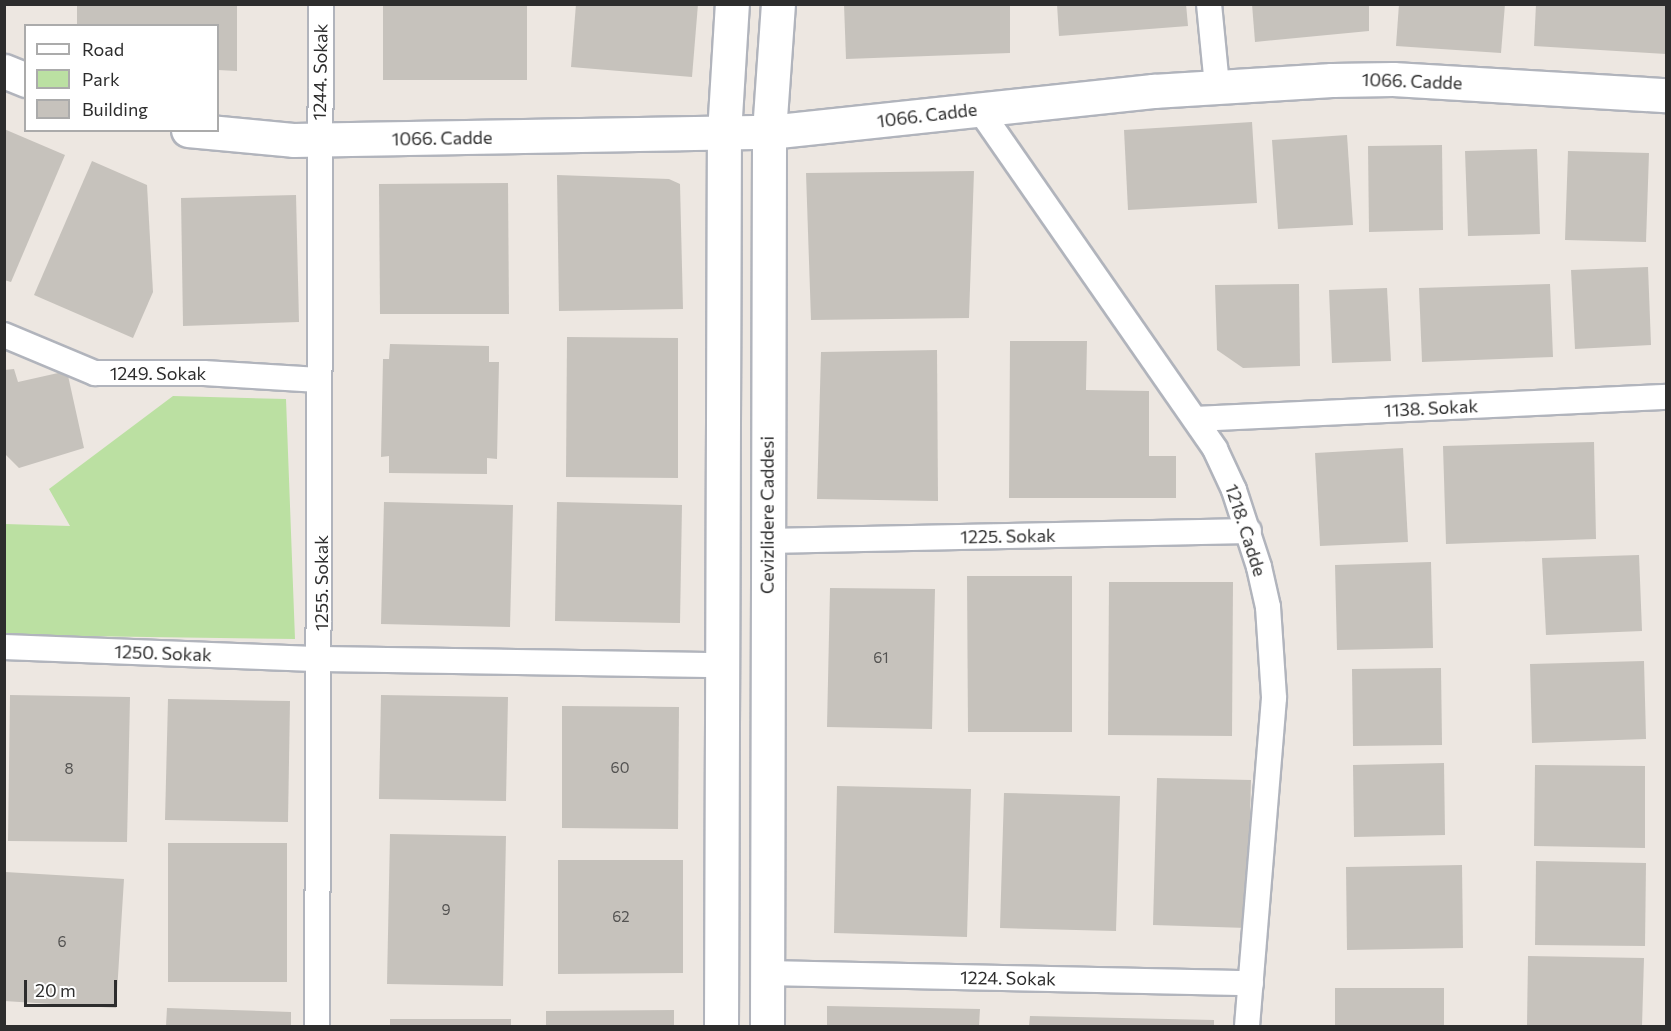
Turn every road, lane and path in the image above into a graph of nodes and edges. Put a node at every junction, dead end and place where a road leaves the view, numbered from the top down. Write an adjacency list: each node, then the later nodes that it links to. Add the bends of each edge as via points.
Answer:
1 (321, 4): 13 (street, 1244. Sokak)
2 (732, 4): 12 (main road)
3 (778, 4): 11 (main road, Cevizlidere Caddesi)
4 (1209, 4): 7 (street)
5 (4, 71): 6 (main road)
6 (24, 79)
7 (1217, 85): 8 (main road, 1066. Cadde, via 1393,79); 9 (main road, 1066. Cadde)
8 (1666, 95)
9 (979, 109): 11 (main road, 1066. Cadde); 17 (street, 1218. Cadde)
10 (204, 132): 13 (main road, 1066. Cadde, via 258,139)
11 (769, 132): 12 (main road, 1066. Cadde); 19 (main road, Cevizlidere Caddesi)
12 (724, 133): 13 (main road, 1066. Cadde); 22 (main road)
13 (320, 140): 15 (street, 1255. Sokak)
14 (4, 335): 15 (street, 1249. Sokak, via 95,373 204,373)
15 (319, 380): 21 (street, 1255. Sokak)
16 (1666, 396): 17 (street, 1138. Sokak)
17 (1196, 419): 18 (street, 1218. Cadde, via 1234,490)
18 (1249, 531): 19 (street, 1225. Sokak); 24 (street, 1218. Cadde, via 1268,607 1275,698)
19 (767, 541): 23 (main road, Cevizlidere Caddesi)
20 (4, 647): 21 (street, 1250. Sokak)
21 (321, 659): 22 (street, 1250. Sokak); 25 (street, 1255. Sokak)
22 (724, 665): 26 (main road)
23 (766, 972): 24 (street, 1224. Sokak); 27 (main road, Cevizlidere Caddesi)
24 (1251, 983): 28 (street, 1218. Cadde)
25 (317, 1026)
26 (721, 1026)
27 (767, 1026)
28 (1247, 1026)

